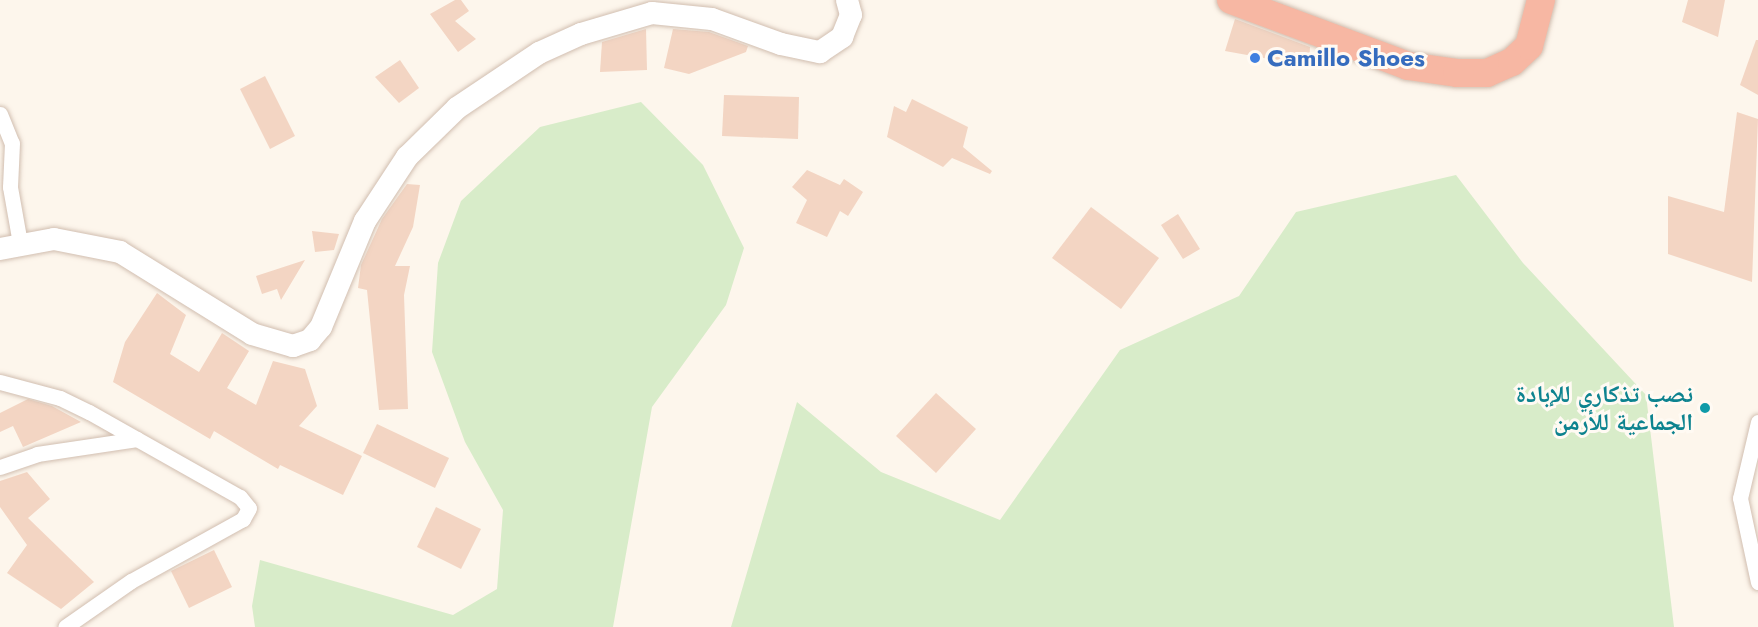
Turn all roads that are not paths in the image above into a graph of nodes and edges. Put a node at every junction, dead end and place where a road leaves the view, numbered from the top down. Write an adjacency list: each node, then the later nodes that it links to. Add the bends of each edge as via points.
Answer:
1 (847, 0): 5 (main road, via 850,15 842,37 820,52 781,44 712,19 652,13 580,34 539,53 457,108 407,157 365,221 321,327 310,340 294,346 252,334 120,252 54,239)
2 (1232, 0): 3 (highway, via 1408,66 1487,73 1512,62 1529,46)
3 (1541, 0)
4 (0, 114): 5 (street, via 12,143)
5 (10, 246)
6 (0, 382): 8 (street, via 60,398)
7 (1758, 422): 10 (street, via 1740,498)
8 (138, 440): 9 (street, via 37,454); 11 (street, via 240,496 249,508 248,515 130,580)
9 (0, 467)
10 (1758, 582)
11 (65, 627)

